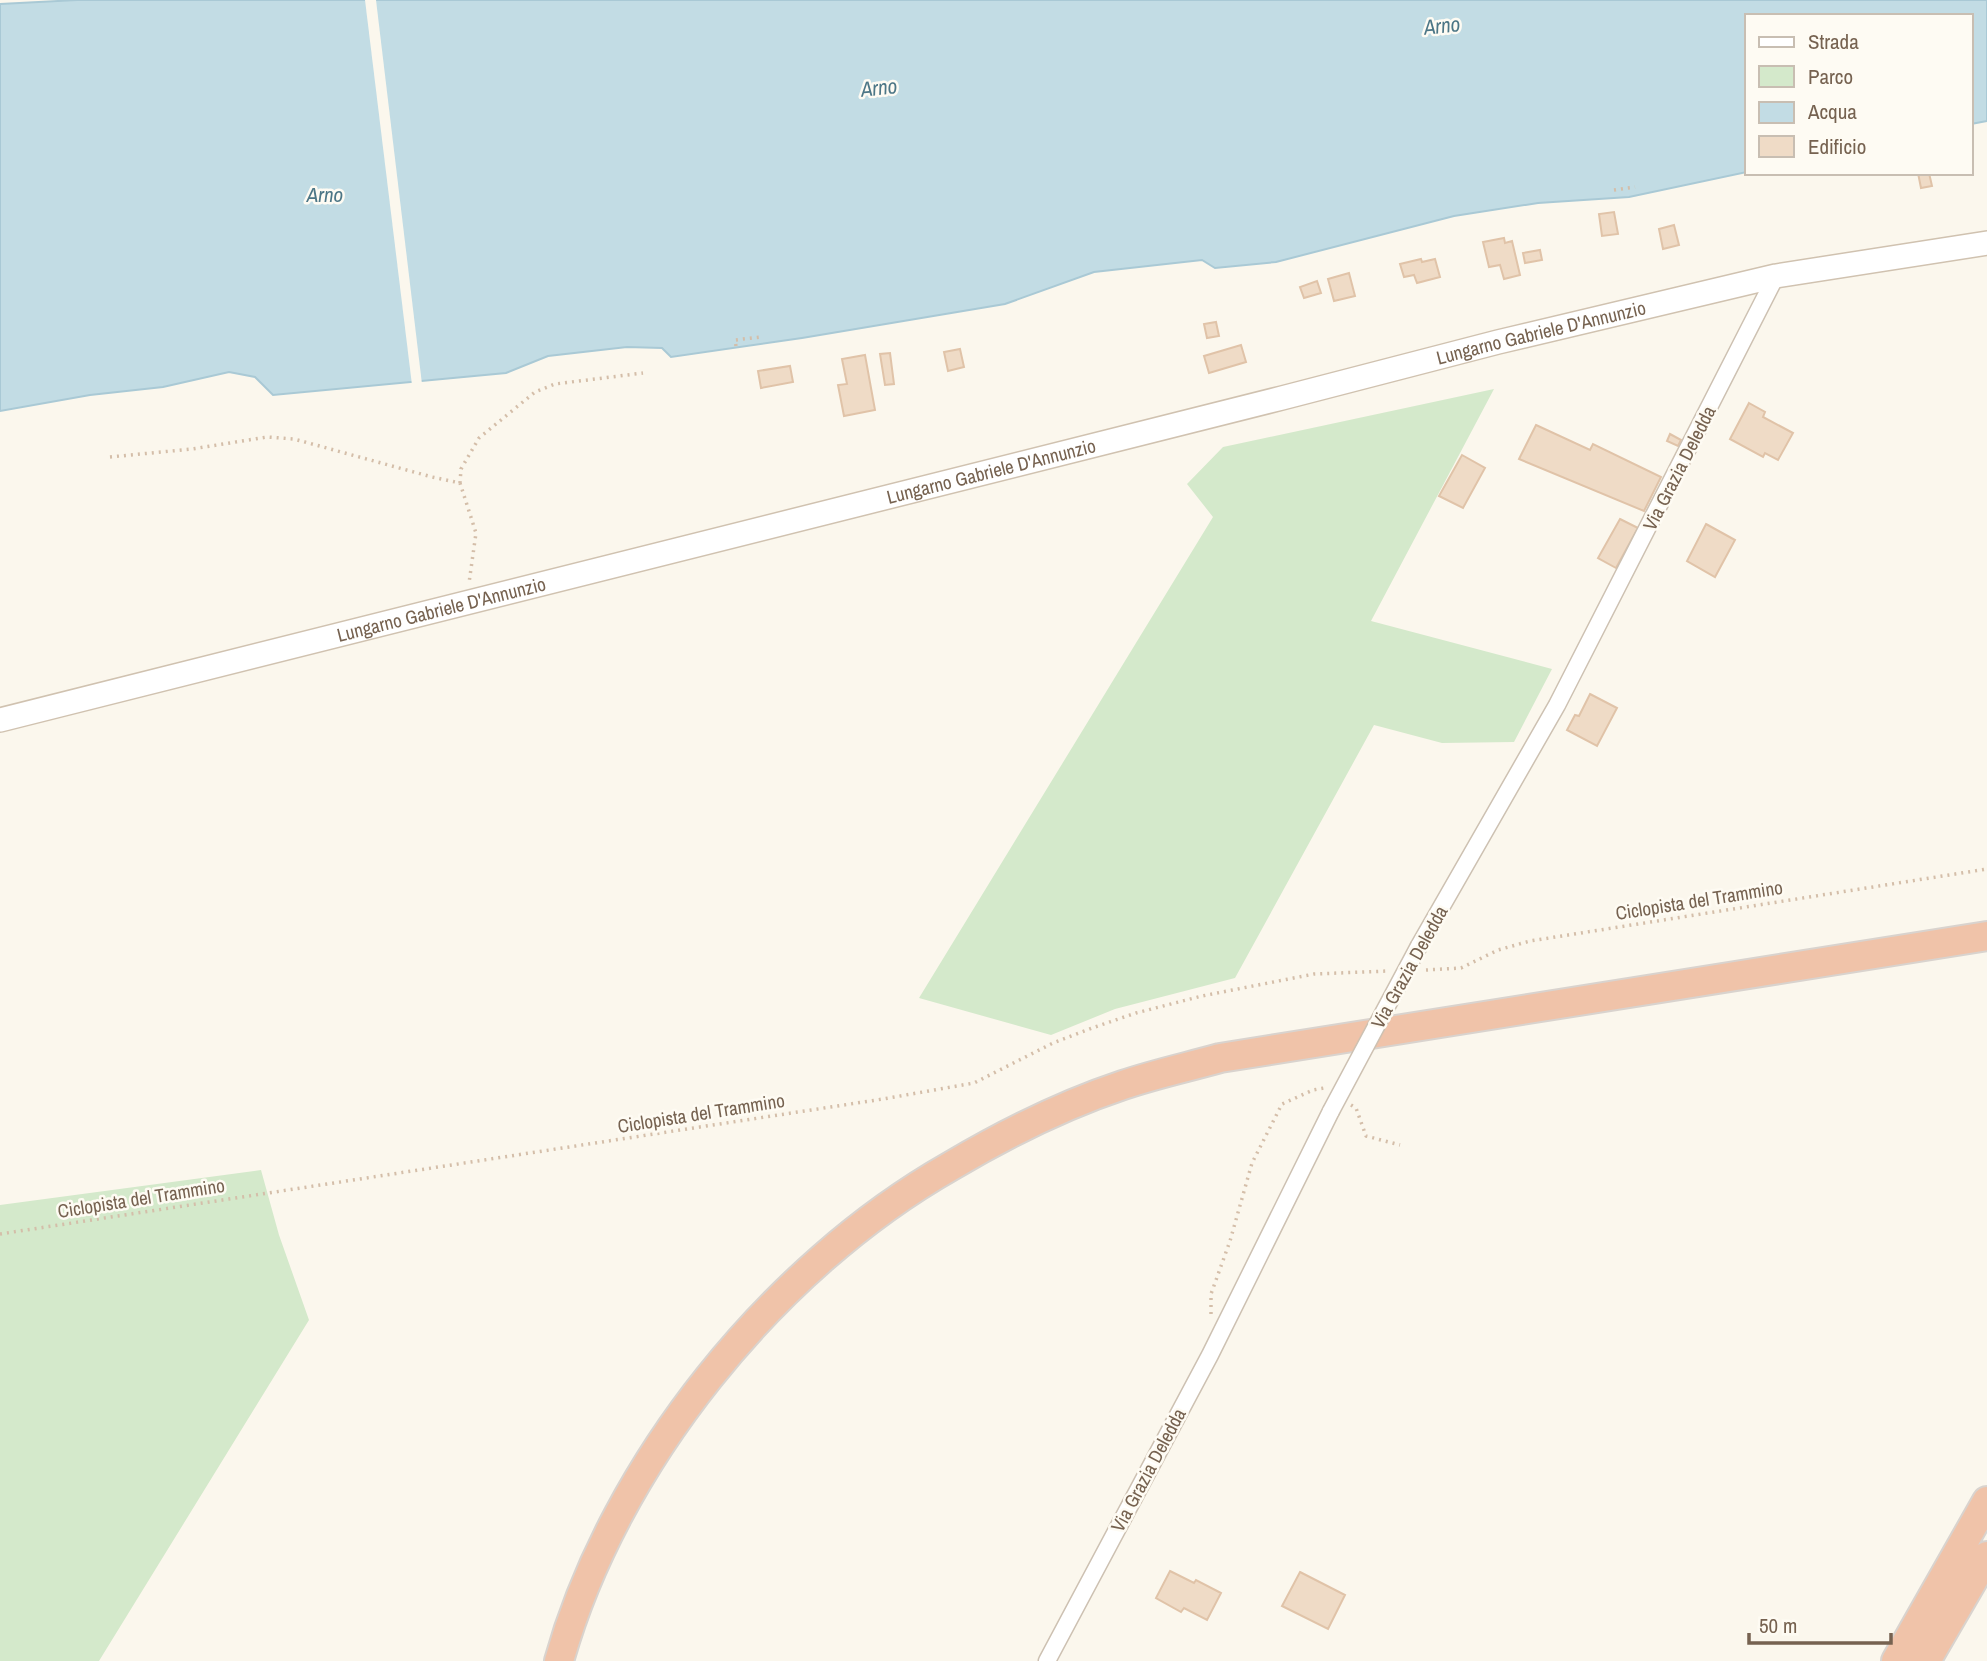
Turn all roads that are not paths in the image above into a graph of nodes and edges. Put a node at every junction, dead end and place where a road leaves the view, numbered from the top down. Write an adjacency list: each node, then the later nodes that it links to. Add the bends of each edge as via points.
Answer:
1 (1987, 243): 2 (main road, Lungarno Gabriele D'Annunzio)
2 (1776, 276): 3 (main road, Lungarno Gabriele D'Annunzio); 8 (street, Via Grazia Deledda, bridge, via 1557,705 1419,946)
3 (0, 720)
4 (1987, 936): 7 (highway, via 1220,1058 1124,1085 1009,1134 949,1167 855,1232 783,1297 721,1363 630,1494 590,1574)
5 (1987, 1501): 9 (highway)
6 (1987, 1556): 10 (highway)
7 (559, 1661)
8 (1047, 1661)
9 (1896, 1661)
10 (1926, 1661)

